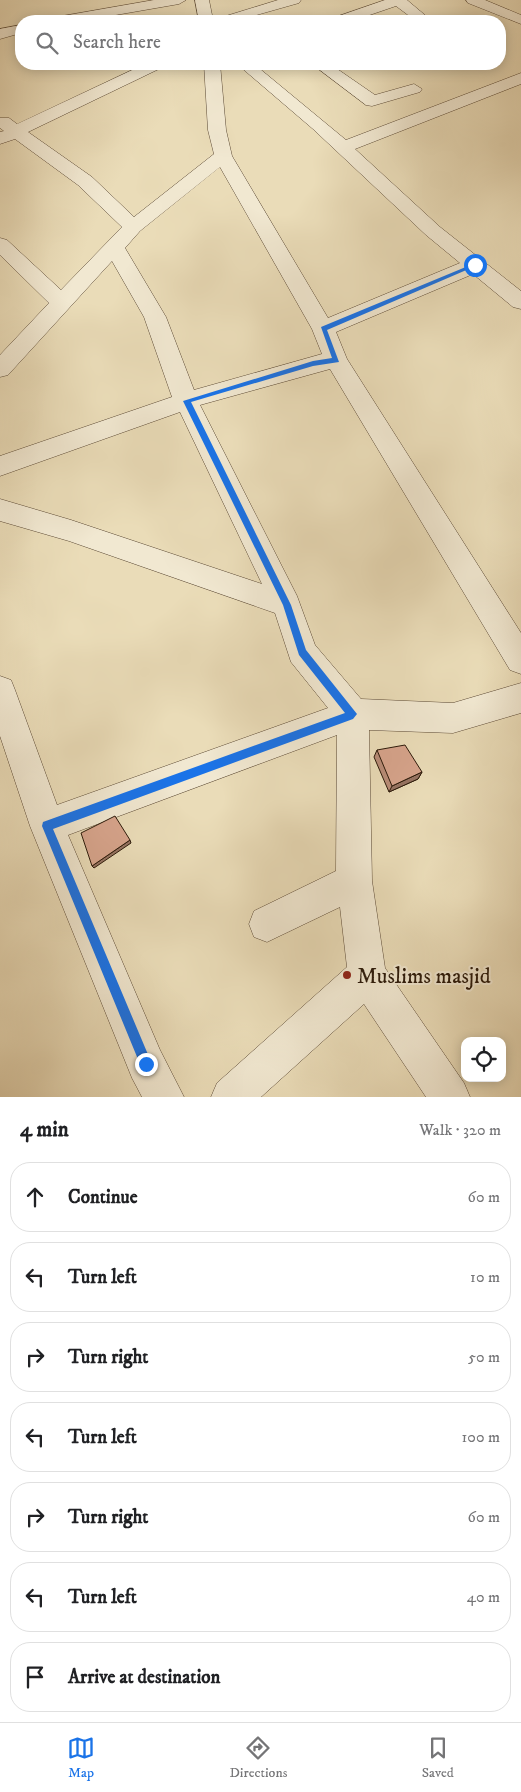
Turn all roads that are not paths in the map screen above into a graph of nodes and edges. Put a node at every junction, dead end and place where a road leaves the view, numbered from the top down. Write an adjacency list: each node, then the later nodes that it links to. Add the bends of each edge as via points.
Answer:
1 (179, 0): 8 (street)
2 (202, 0): 9 (street)
3 (294, 0): 10 (street)
4 (398, 0): 11 (street); 12 (street)
5 (473, 0): 13 (street)
6 (55, 6): 7 (street)
7 (60, 15)
8 (92, 15)
9 (205, 15)
10 (241, 15)
11 (355, 15)
12 (417, 15)
13 (521, 20)
14 (15, 30): 15 (street)
15 (0, 34)
16 (506, 68): 21 (street)
17 (144, 70): 24 (street)
18 (212, 70): 26 (street, via 217,130)
19 (252, 70): 25 (street)
20 (330, 70): 22 (street, via 372,101)
21 (521, 77): 25 (street)
22 (414, 89)
23 (0, 119): 24 (street)
24 (8, 135): 27 (street, via 85,182)
25 (342, 148): 30 (street)
26 (223, 156): 27 (street); 33 (street)
27 (133, 227): 29 (street)
28 (0, 244): 32 (street)
29 (114, 246): 32 (street); 36 (street, via 155,317)
30 (475, 265): 31 (street); 33 (street)
31 (521, 302)
32 (62, 303): 35 (street)
33 (323, 329): 34 (street)
34 (336, 360): 36 (street); 40 (street)
35 (0, 369)
36 (186, 401): 37 (street); 39 (street)
37 (0, 466)
38 (0, 510): 39 (street)
39 (287, 605): 43 (street, via 302,652)
40 (521, 660)
41 (0, 690): 44 (street)
42 (521, 698): 43 (street, via 453,718)
43 (353, 714): 44 (street); 45 (street)
44 (47, 826): 48 (street, via 146,1064)
45 (354, 881): 46 (street); 47 (street)
46 (267, 924)
47 (367, 975): 49 (street); 50 (street)
48 (164, 1097)
49 (231, 1097)
50 (450, 1097)

